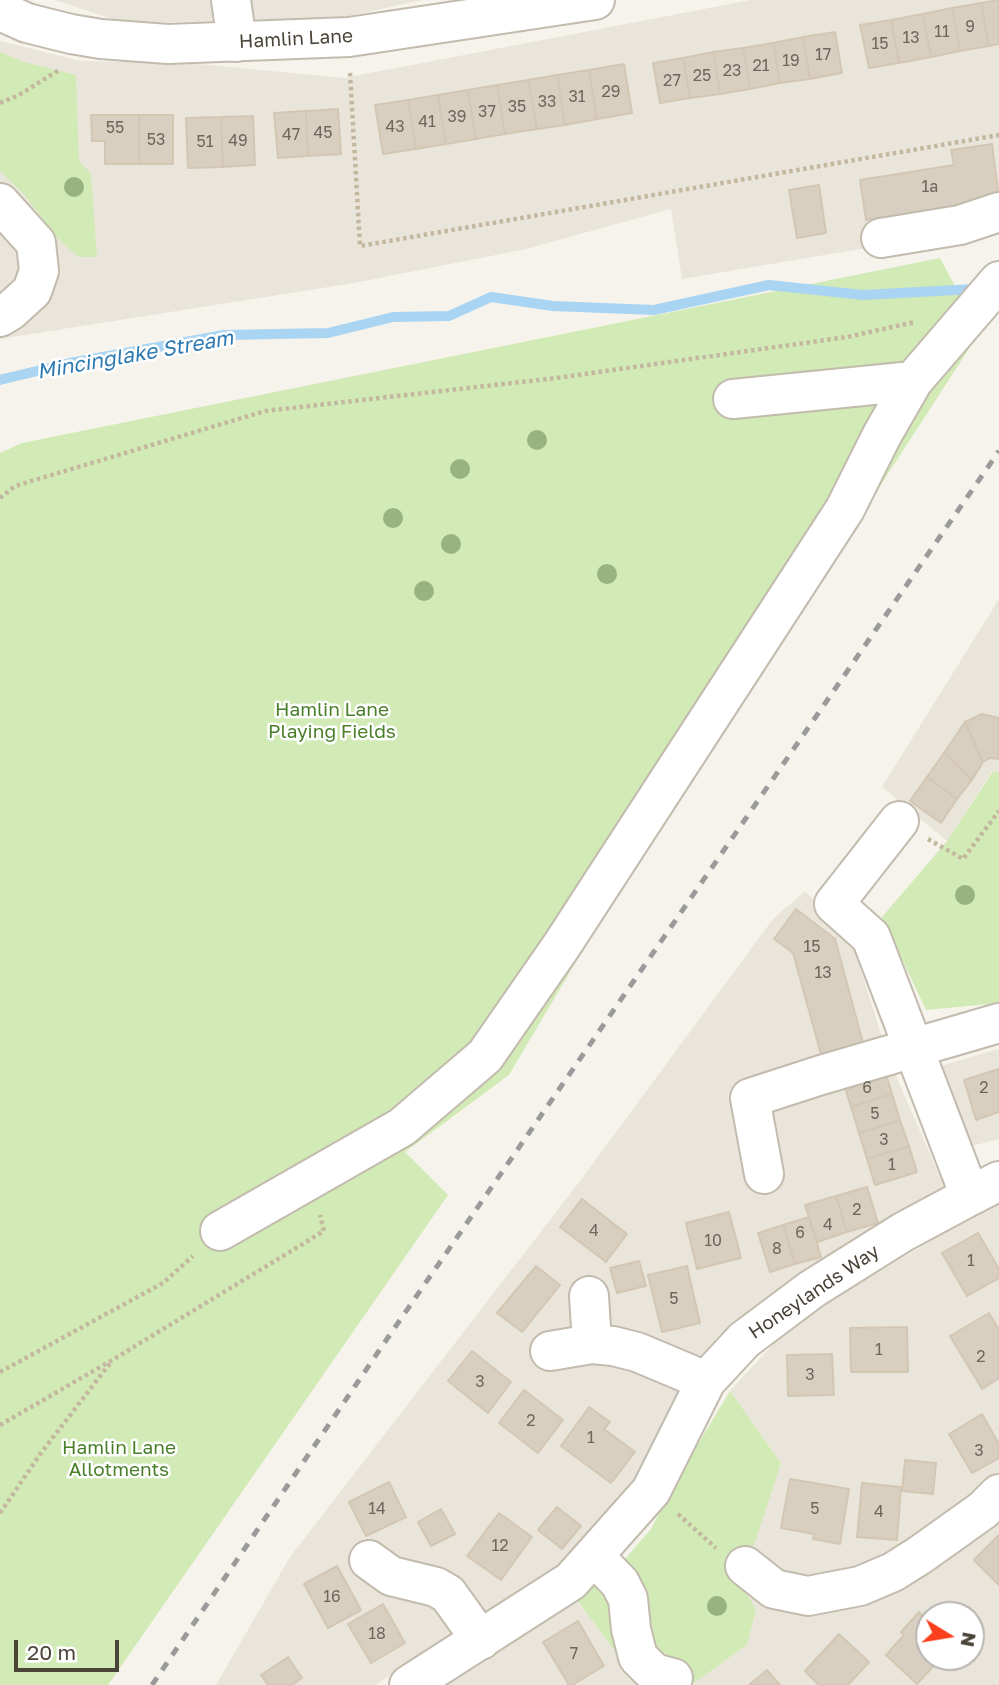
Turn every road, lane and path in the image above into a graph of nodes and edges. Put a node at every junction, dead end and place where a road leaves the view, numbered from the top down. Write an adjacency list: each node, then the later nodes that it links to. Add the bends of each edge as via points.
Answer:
1 (231, 0): 5 (street)
2 (595, 0): 4 (street, Hamlin Lane)
3 (0, 11): 5 (street, Hamlin Lane, via 27,23 101,39 168,44)
4 (349, 37): 5 (street, Hamlin Lane); 8 (path, via 360,246)
5 (237, 42)
6 (65, 66): 7 (path)
7 (0, 103)
8 (999, 135)
9 (0, 203): 14 (street, via 36,243 39,271 32,291)
10 (999, 212): 11 (street, via 960,225)
11 (881, 237)
12 (999, 281): 13 (street)
13 (974, 309): 15 (street); 17 (path, via 847,337 556,378 265,411 15,486)
14 (0, 317)
15 (913, 381): 16 (street); 25 (street, via 845,509 485,1056 402,1127)
16 (733, 399)
17 (0, 498)
18 (999, 811): 19 (path, via 963,859)
19 (899, 821): 21 (street, via 834,904 871,937)
20 (999, 1023): 21 (street)
21 (913, 1048): 22 (street, via 750,1098); 23 (street)
22 (764, 1174)
23 (984, 1188): 31 (street, Honeylands Way, via 812,1289 744,1340)
24 (319, 1212): 29 (path, via 324,1231)
25 (220, 1231): 30 (path, via 163,1283)
26 (589, 1296): 27 (street)
27 (592, 1344): 28 (street); 31 (street, via 637,1352)
28 (550, 1351)
29 (114, 1359): 32 (path); 35 (path)
30 (0, 1372)
31 (706, 1381): 33 (street, Honeylands Way)
32 (0, 1425)
33 (651, 1491): 36 (street, Honeylands Way); 38 (path, via 716,1548)
34 (999, 1494): 38 (street, via 920,1555 860,1586 808,1596 774,1589)
35 (0, 1513)
36 (594, 1556): 39 (street, Honeylands Way, via 571,1581); 40 (street, via 621,1583 628,1599 638,1657 654,1673)
37 (369, 1560): 39 (street, via 390,1576 448,1594)
38 (745, 1566)
39 (481, 1640): 41 (street, Honeylands Way)
40 (673, 1678)
41 (409, 1685)

